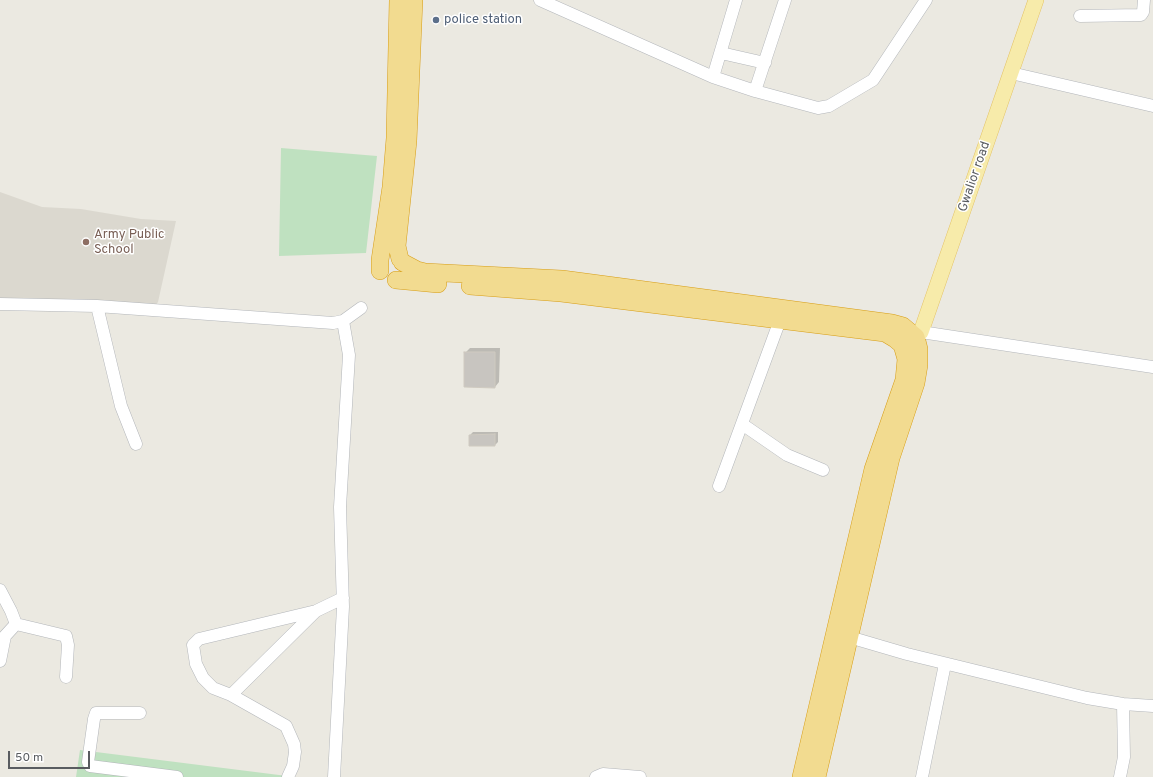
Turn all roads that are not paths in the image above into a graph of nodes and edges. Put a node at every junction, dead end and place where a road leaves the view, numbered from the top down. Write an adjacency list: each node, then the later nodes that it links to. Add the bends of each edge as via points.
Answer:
1 (398, 0): 17 (highway, via 392,187)
2 (414, 0): 16 (highway, via 408,141 397,246)
3 (540, 0): 13 (street)
4 (736, 0): 10 (street)
5 (785, 0): 11 (street)
6 (926, 0): 14 (street, via 873,80 829,106 808,106)
7 (1036, 0): 12 (main road, Gwalior road)
8 (1144, 0): 9 (street, via 1141,15)
9 (1080, 16)
10 (720, 53): 11 (street); 13 (street)
11 (765, 63): 14 (street)
12 (1011, 73): 15 (street); 24 (main road, Gwalior road)
13 (713, 77): 14 (street)
14 (755, 91)
15 (1153, 106)
16 (401, 260): 17 (highway, via 392,257 384,260); 18 (highway, via 404,272); 24 (highway, via 425,272 562,278 892,323 903,326)
17 (380, 271): 18 (highway, via 386,279)
18 (396, 280): 22 (highway, via 561,293)
19 (0, 304): 20 (street)
20 (97, 306): 23 (street, via 302,322); 27 (street, via 121,406)
21 (361, 308): 23 (street)
22 (780, 320): 24 (highway, via 885,333 895,339); 26 (street)
23 (343, 321): 31 (street, via 349,355 340,508)
24 (913, 338): 25 (street); 34 (highway, via 919,360 916,383 891,458); 47 (highway, via 906,359 904,380 873,469)
25 (1153, 367)
26 (742, 424): 28 (street, via 787,455); 29 (street)
27 (136, 444)
28 (823, 470)
29 (719, 486)
30 (0, 590): 33 (street)
31 (343, 598): 32 (street); 44 (street)
32 (316, 611): 38 (street); 38 (street, via 195,641 193,645 196,664 202,678 213,688)
33 (16, 624): 35 (street, via 5,636); 37 (street, via 66,636)
34 (849, 636): 36 (street); 48 (highway)
35 (0, 661)
36 (945, 664): 39 (street, via 1087,698); 49 (street)
37 (66, 677)
38 (230, 695): 43 (street, via 286,726 295,752)
39 (1123, 704): 40 (street); 50 (street, via 1124,757)
40 (1153, 706)
41 (140, 714): 42 (street, via 96,714 88,762 90,766)
42 (178, 777)
43 (288, 777)
44 (334, 777)
45 (596, 777): 46 (street, via 603,774)
46 (640, 777)
47 (801, 777)
48 (816, 777)
49 (922, 777)
50 (1120, 777)

